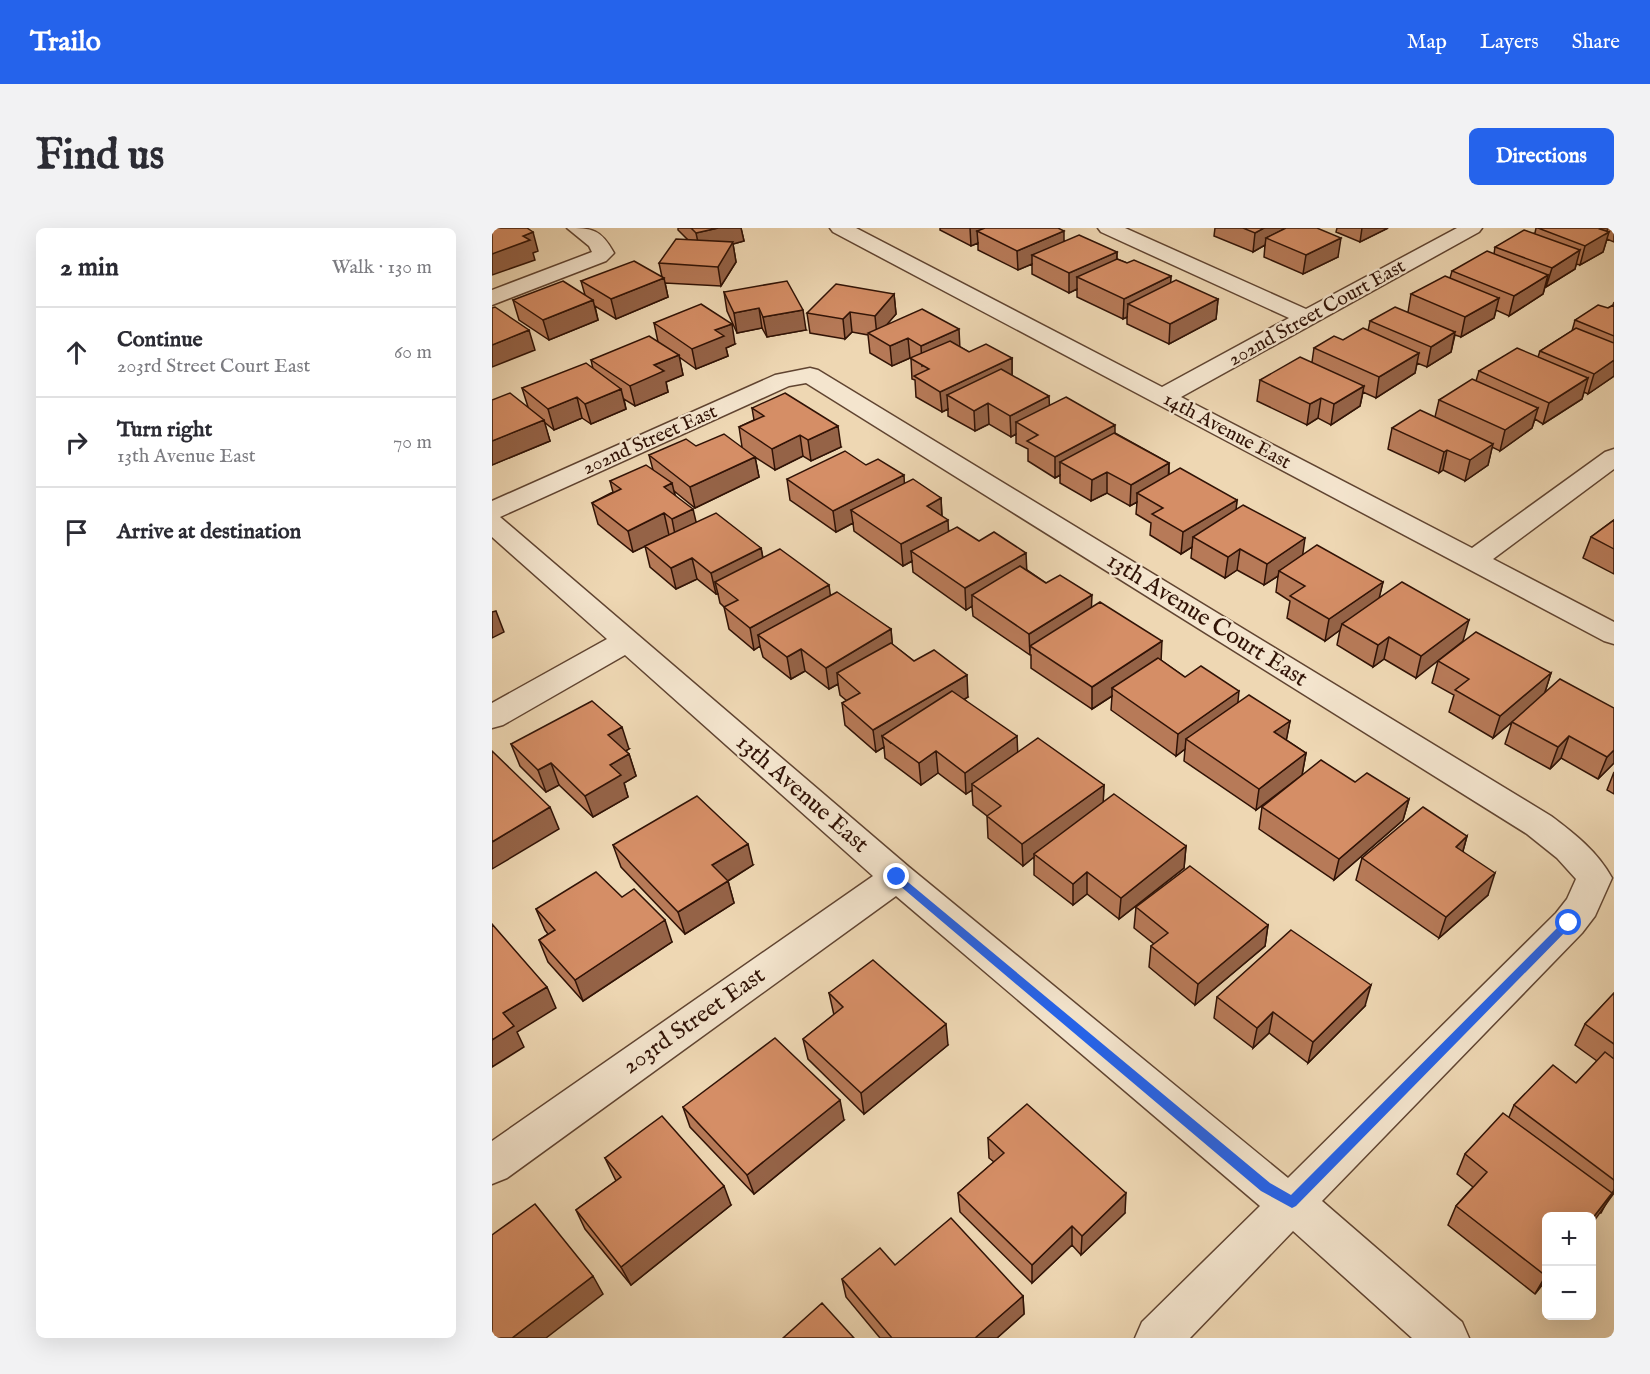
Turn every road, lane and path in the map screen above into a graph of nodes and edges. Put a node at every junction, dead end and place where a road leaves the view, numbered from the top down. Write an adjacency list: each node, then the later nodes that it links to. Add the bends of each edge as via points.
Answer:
1 (577, 228): 5 (street, via 598,243 603,253 599,257)
2 (840, 228): 8 (street, 14th Avenue East)
3 (1108, 228): 6 (street)
4 (1472, 228): 6 (street, 202nd Street Court East)
5 (492, 298)
6 (1307, 318): 8 (street, 202nd Street Court East)
7 (810, 375): 10 (street, 202nd Street East, via 783,380); 18 (street, 13th Avenue Court East, via 1539,825 1573,851 1594,878 1582,906 1569,923)
8 (1162, 397): 12 (street, 14th Avenue East)
9 (1614, 458): 12 (street)
10 (492, 511)
11 (492, 523): 14 (street, 13th Avenue East)
12 (1473, 561): 13 (street, 14th Avenue East)
13 (1614, 634)
14 (627, 641): 15 (street); 16 (street, 13th Avenue East)
15 (492, 717)
16 (897, 877): 17 (street, 203rd Street East); 18 (street, 13th Avenue East, via 1266,1187)
17 (492, 1165)
18 (1292, 1202): 19 (street); 20 (street, 13th Avenue East)
19 (1158, 1338)
20 (1446, 1338)

